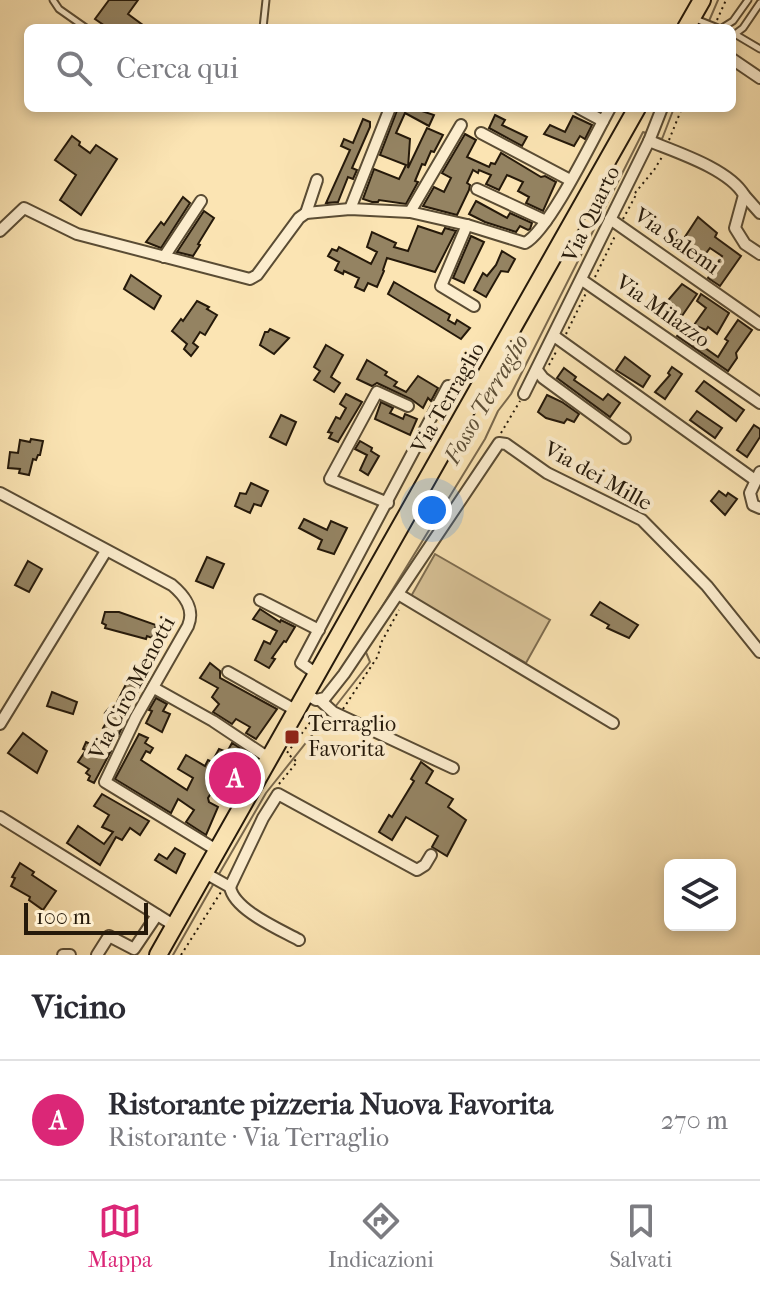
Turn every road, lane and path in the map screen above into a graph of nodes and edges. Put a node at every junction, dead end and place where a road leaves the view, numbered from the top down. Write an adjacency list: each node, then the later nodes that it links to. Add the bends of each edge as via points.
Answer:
1 (53, 0): 8 (lane)
2 (266, 0): 9 (lane)
3 (702, 0): 7 (main road)
4 (726, 0): 11 (path)
5 (748, 0): 12 (lane, via 733,21)
6 (760, 3): 13 (lane)
7 (691, 16): 10 (lane)
8 (80, 24)
9 (263, 24)
10 (712, 24)
11 (718, 24)
12 (723, 24)
13 (736, 32)
14 (736, 36): 15 (lane)
15 (760, 49)
16 (736, 62): 17 (street)
17 (760, 78)
18 (388, 112): 32 (street)
19 (586, 112): 23 (street)
20 (608, 112): 23 (street)
21 (635, 112): 63 (main road, Via Terraglio)
22 (661, 112): 26 (street, Via Quarto)
23 (603, 121): 28 (street)
24 (461, 125): 33 (street)
25 (481, 133): 28 (street)
26 (653, 140): 30 (street, via 717,172); 36 (street, Via Quarto)
27 (317, 180): 34 (street)
28 (570, 180): 37 (street)
29 (477, 189): 37 (street)
30 (744, 195): 35 (street); 40 (street, via 735,228)
31 (201, 201): 41 (street)
32 (350, 209): 33 (street); 34 (street)
33 (410, 212): 38 (street)
34 (306, 213): 41 (street, via 250,279)
35 (760, 213)
36 (610, 219): 42 (street, Via Quarto); 44 (street, Via Salemi)
37 (546, 221): 38 (street, via 525,243)
38 (467, 225): 43 (street, via 441,286)
39 (0, 231): 41 (street, via 24,208 77,234)
40 (760, 254)
41 (164, 257)
42 (582, 280): 45 (street, Via Quarto); 49 (street, Via Milazzo)
43 (474, 306)
44 (760, 324)
45 (554, 336): 46 (street, Via Quarto); 53 (street)
46 (537, 370): 48 (street, Via Quarto); 51 (street)
47 (448, 386): 55 (street)
48 (524, 394): 52 (path)
49 (760, 403)
50 (408, 406): 55 (street, via 377,392 330,479)
51 (625, 438)
52 (499, 443): 58 (street, via 432,551); 61 (street, Via dei Mille, via 642,520 707,586)
53 (757, 476): 56 (street, via 750,499)
54 (0, 493): 57 (street, Via Ciro Menotti)
55 (388, 503): 60 (street)
56 (760, 508)
57 (106, 551): 64 (street, Via Ciro Menotti, via 172,585 192,612); 68 (street)
58 (398, 594): 65 (street); 67 (street)
59 (260, 600): 60 (street)
60 (319, 630): 63 (street, via 301,663)
61 (760, 652)
62 (228, 672): 66 (street)
63 (317, 674): 65 (main road, Via Terraglio)
64 (154, 688): 69 (street); 73 (street, Via Ciro Menotti, via 105,782)
65 (322, 704): 66 (main road, Via Terraglio); 70 (path, via 288,756); 71 (street)
66 (297, 711): 69 (main road, Via Terraglio)
67 (613, 723)
68 (0, 724)
69 (270, 759): 73 (main road, Via Terraglio)
70 (295, 761)
71 (453, 768)
72 (0, 817): 76 (street)
73 (218, 851): 75 (main road, Via Terraglio)
74 (431, 855): 75 (street, via 417,870 278,794)
75 (217, 880): 77 (main road, Via Terraglio); 78 (street, via 241,906)
76 (157, 915): 77 (street); 81 (street, via 134,949 109,936)
77 (175, 926): 82 (main road, Via Terraglio)
78 (299, 940)
79 (63, 955): 80 (street)
80 (70, 955)
81 (97, 955)
82 (158, 955)

